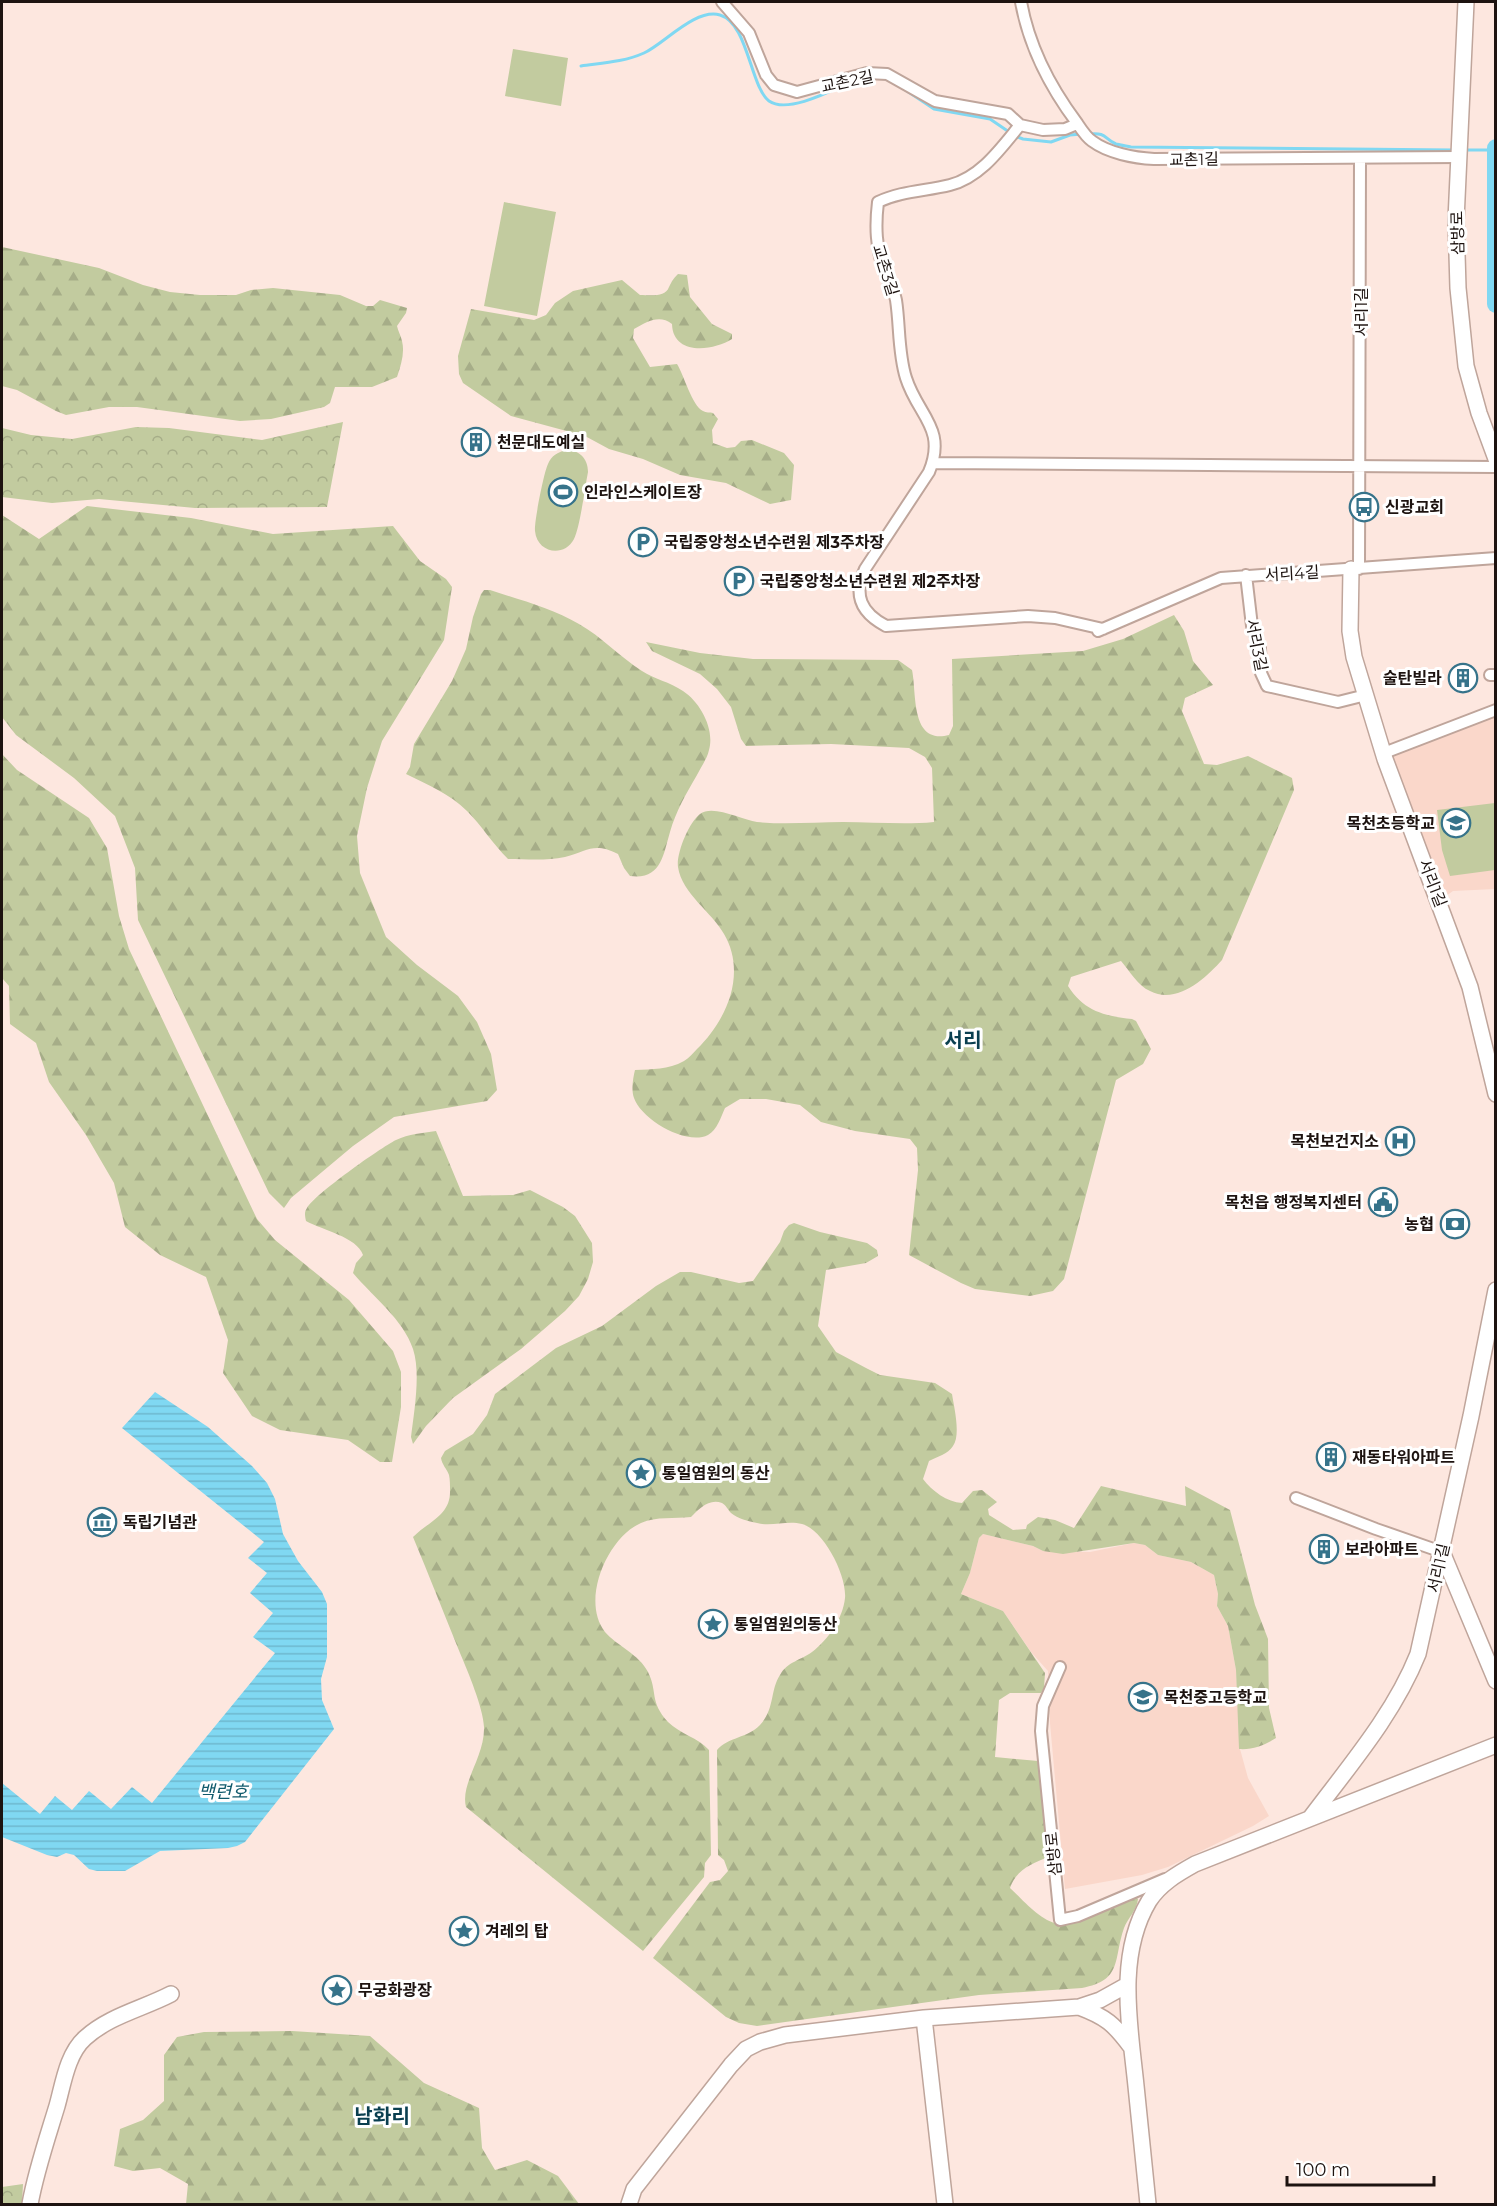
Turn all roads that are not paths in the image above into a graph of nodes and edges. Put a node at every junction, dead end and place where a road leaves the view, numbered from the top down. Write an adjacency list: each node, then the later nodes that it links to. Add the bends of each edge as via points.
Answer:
1 (722, 2): 5 (street, 교촌2길, via 749,33 774,85 796,92 867,73 887,74 935,101 1008,114)
2 (1021, 2): 4 (street, 교촌1길, via 1034,48 1051,84)
3 (1466, 2): 6 (street, 삼방로)
4 (1079, 126): 5 (street, 교촌2길, via 1043,130); 7 (street, 교촌1길, via 1089,140 1140,158)
5 (1018, 127): 9 (street, 교촌3길, via 988,162 965,178 878,202 878,252 896,298 905,375 935,437)
6 (1458, 152): 7 (street, 교촌1길); 8 (street, 삼방로, via 1456,220 1461,330 1466,366)
7 (1360, 158): 10 (street, 서리1길)
8 (1496, 459)
9 (933, 463): 10 (street); 15 (street, 교촌3길, via 860,581 860,599 872,616 886,626 1028,616 1055,618)
10 (1361, 466): 11 (street); 13 (street, 서리1길)
11 (1496, 467)
12 (1496, 558): 13 (street, 서리4길)
13 (1355, 569): 14 (street, 서리4길); 16 (street, 서리1길, via 1350,631)
14 (1246, 575): 15 (street, 서리4길, via 1221,578); 16 (street, 서리3길, via 1252,626 1267,686 1338,702)
15 (1101, 630)
16 (1366, 695): 18 (street, 서리1길)
17 (1496, 710): 18 (street)
18 (1384, 753): 19 (street, 서리1길, via 1470,987)
19 (1494, 1084)
20 (1496, 1290): 22 (street, 서리1길)
21 (1296, 1498): 22 (street)
22 (1442, 1552): 24 (street); 26 (street, 서리1길, via 1418,1654 1407,1681)
23 (1060, 1668): 27 (street, 삼방로, via 1043,1706 1041,1731 1060,1920)
24 (1496, 1681)
25 (1496, 1745): 26 (street, 삼방로)
26 (1311, 1817): 27 (street, 삼방로)
27 (1177, 1874): 28 (street, 삼방로, via 1150,1901 1136,1928)
28 (1127, 1985): 30 (street); 32 (street, 삼방로)
29 (171, 1994): 33 (street, via 118,2017 82,2040 73,2055 41,2154)
30 (1079, 2007): 31 (street); 32 (street, via 1101,2015)
31 (924, 2018): 34 (street, via 785,2036 746,2049 634,2189); 35 (street)
32 (1132, 2049): 36 (street, 삼방로)
33 (30, 2205)
34 (629, 2205)
35 (945, 2205)
36 (1148, 2205)

